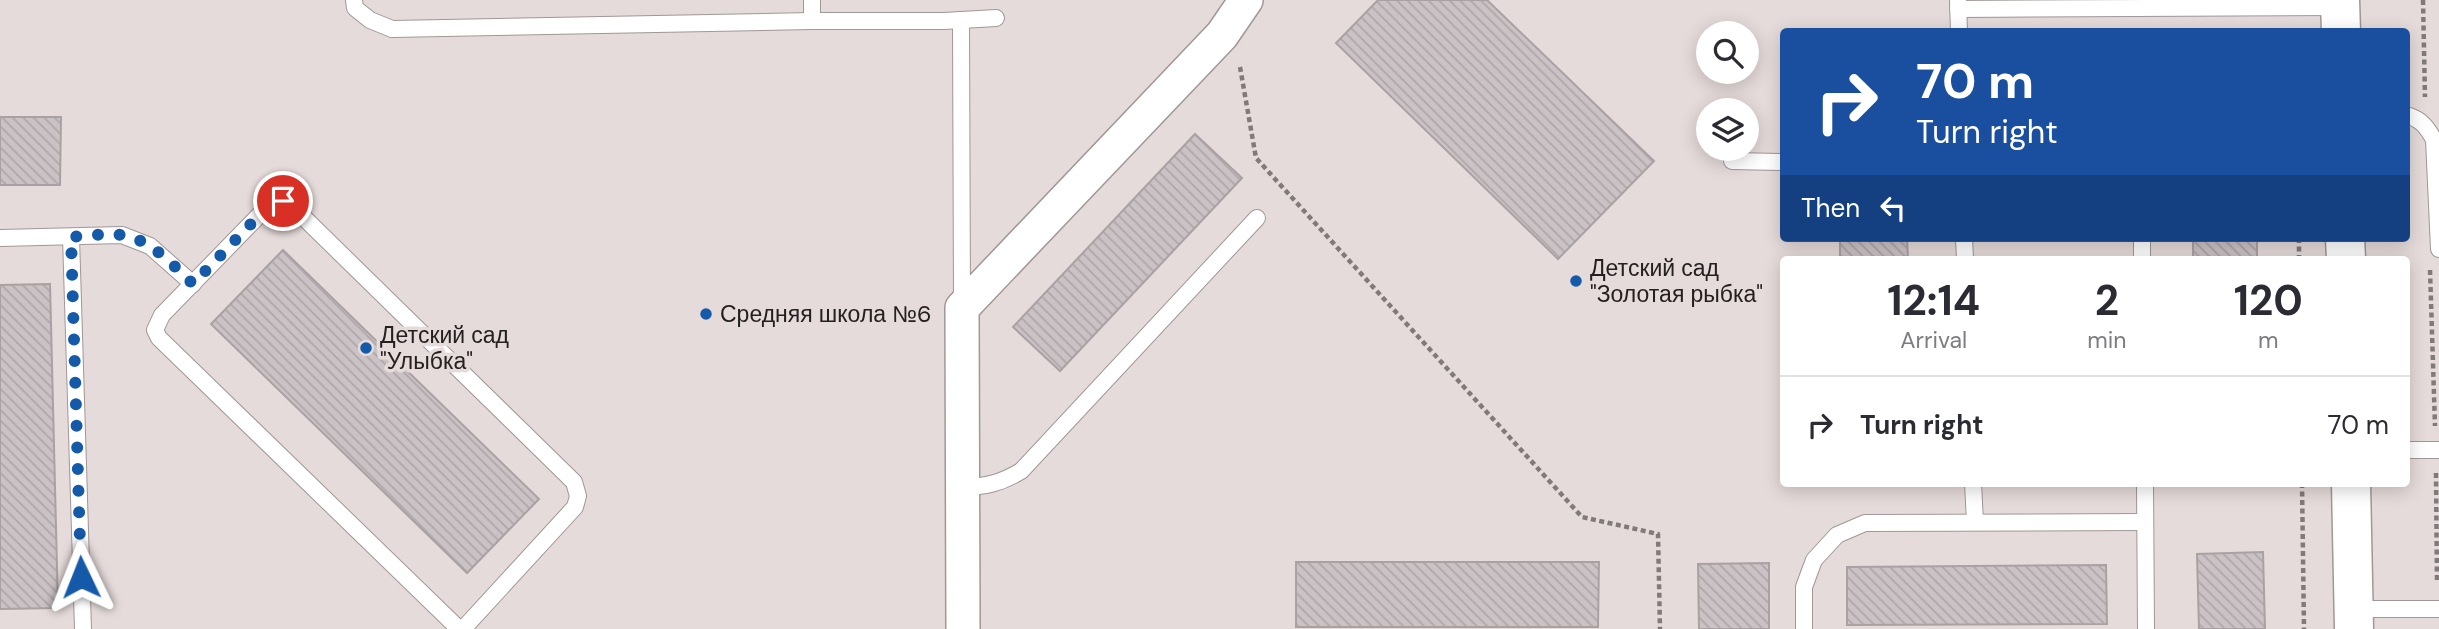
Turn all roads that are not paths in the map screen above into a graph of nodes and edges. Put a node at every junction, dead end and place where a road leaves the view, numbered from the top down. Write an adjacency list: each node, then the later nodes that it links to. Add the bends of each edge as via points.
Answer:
1 (354, 0): 8 (lane, via 355,8 370,20 392,29)
2 (811, 0): 8 (lane)
3 (1958, 5): 5 (lane); 9 (lane)
4 (1239, 11): 18 (street, via 1222,35)
5 (2341, 13)
6 (996, 18): 7 (lane)
7 (961, 20): 8 (lane); 18 (lane)
8 (812, 21)
9 (1959, 28)
10 (2410, 116): 16 (lane, via 2426,126 2434,140)
11 (1732, 162): 12 (lane)
12 (1780, 162)
13 (1257, 218): 21 (lane, via 1021,471 986,487)
14 (71, 237): 15 (lane); 17 (lane, via 132,238 163,256); 29 (lane)
15 (0, 238)
16 (2435, 255)
17 (193, 284): 30 (lane, via 157,323 159,338); 30 (lane, via 269,205 283,201 291,205 574,482 575,507)
18 (962, 308): 21 (street)
19 (2410, 450): 20 (lane)
20 (2437, 450)
21 (962, 487): 31 (street)
22 (1973, 487): 25 (lane)
23 (2145, 487): 26 (lane)
24 (2351, 487): 28 (street)
25 (1975, 522): 26 (lane); 32 (lane, via 1865,523 1837,535 1814,560 1804,587)
26 (2145, 522): 33 (lane)
27 (2438, 609): 28 (lane)
28 (2354, 619)
29 (83, 629)
30 (461, 629)
31 (963, 629)
32 (1804, 629)
33 (2146, 629)

